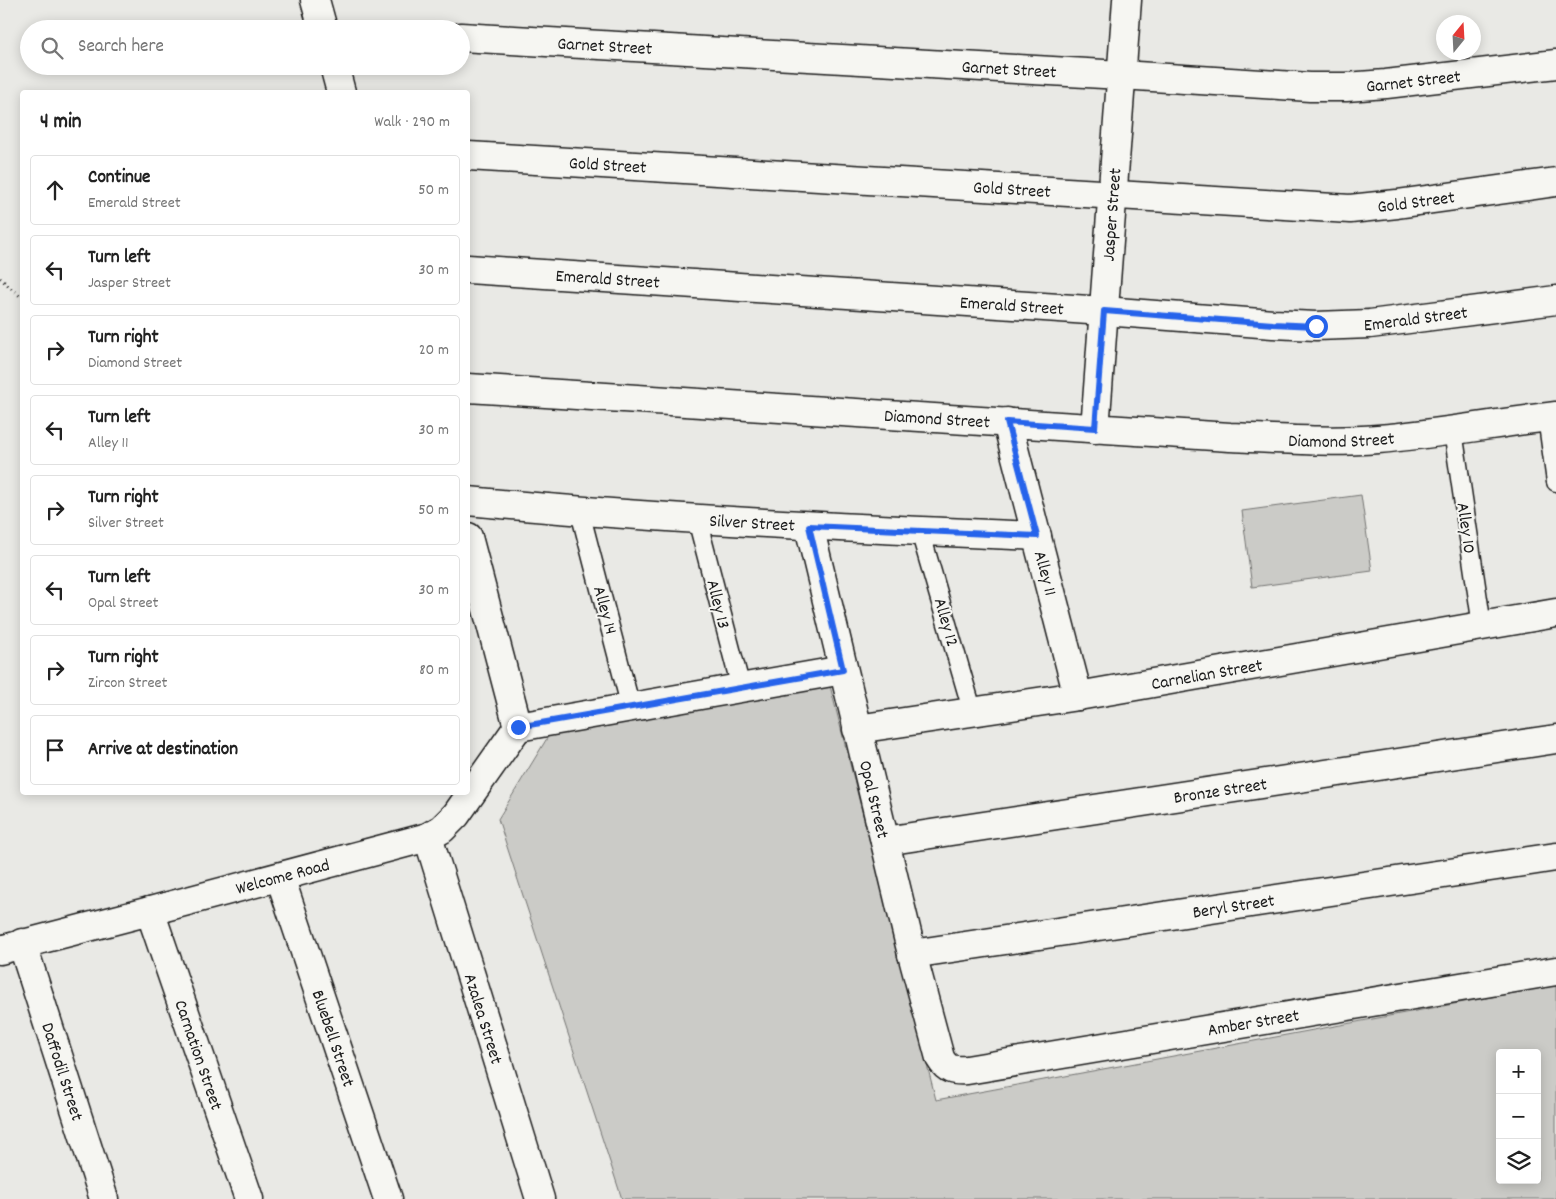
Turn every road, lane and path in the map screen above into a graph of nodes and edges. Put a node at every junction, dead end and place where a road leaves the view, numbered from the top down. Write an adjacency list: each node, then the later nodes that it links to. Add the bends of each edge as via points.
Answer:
1 (315, 0): 3 (street)
2 (1127, 0): 7 (street, Jasper Street)
3 (321, 20)
4 (470, 38): 7 (street, Garnet Street)
5 (1556, 64): 7 (street, Garnet Street, via 1346,87)
6 (337, 75): 8 (street)
7 (1121, 75): 11 (street, Jasper Street)
8 (341, 90)
9 (470, 156): 11 (street, Gold Street)
10 (1556, 182): 11 (street, Gold Street, via 1350,209)
11 (1112, 195): 16 (street, Jasper Street)
12 (470, 269): 16 (street, Emerald Street)
13 (0, 278): 14 (path)
14 (20, 296)
15 (1556, 300): 16 (street, Emerald Street, via 1370,324 1316,326)
16 (1104, 311): 20 (street, Jasper Street)
17 (470, 388): 19 (street, Diamond Street)
18 (1551, 417): 21 (street, Diamond Street); 22 (lane)
19 (1007, 422): 20 (street, Diamond Street); 28 (street, Alley 11)
20 (1095, 428): 21 (street, Diamond Street, via 1319,440 1377,439)
21 (1453, 431): 31 (lane, Alley 10)
22 (1556, 482)
23 (470, 501): 24 (street, Silver Street)
24 (580, 512): 25 (street, Silver Street); 35 (lane, Alley 14)
25 (697, 519): 26 (street, Silver Street); 33 (lane, Alley 13)
26 (809, 526): 27 (street, Silver Street); 32 (street, Opal Street)
27 (920, 531): 28 (street, Silver Street); 36 (lane, Alley 12)
28 (1037, 536): 34 (street, Alley 11)
29 (470, 545): 37 (street)
30 (1556, 613): 31 (street, Carnelian Street)
31 (1482, 626): 34 (street, Carnelian Street)
32 (843, 670): 33 (street); 38 (street, Opal Street)
33 (741, 688): 35 (street)
34 (1078, 696): 36 (street, Carnelian Street)
35 (631, 708): 37 (street)
36 (973, 713): 38 (street, Carnelian Street)
37 (518, 727): 40 (street, Welcome Road, via 456,815)
38 (857, 729): 41 (street, Opal Street)
39 (1556, 739): 41 (street, Bronze Street)
40 (428, 837): 43 (street, Welcome Road); 52 (street, Azalea Street)
41 (885, 841): 46 (street, Opal Street)
42 (1556, 858): 46 (street, Beryl Street)
43 (280, 877): 44 (street, Welcome Road); 51 (street, Bluebell Street)
44 (150, 911): 45 (street, Welcome Road); 50 (street, Carnation Street)
45 (11, 946): 49 (street, Daffodil Street)
46 (912, 954): 48 (street, Opal Street, via 940,1058)
47 (1556, 971): 48 (street, Amber Street, via 967,1070)
48 (950, 1069)
49 (104, 1199)
50 (249, 1199)
51 (388, 1199)
52 (540, 1199)

